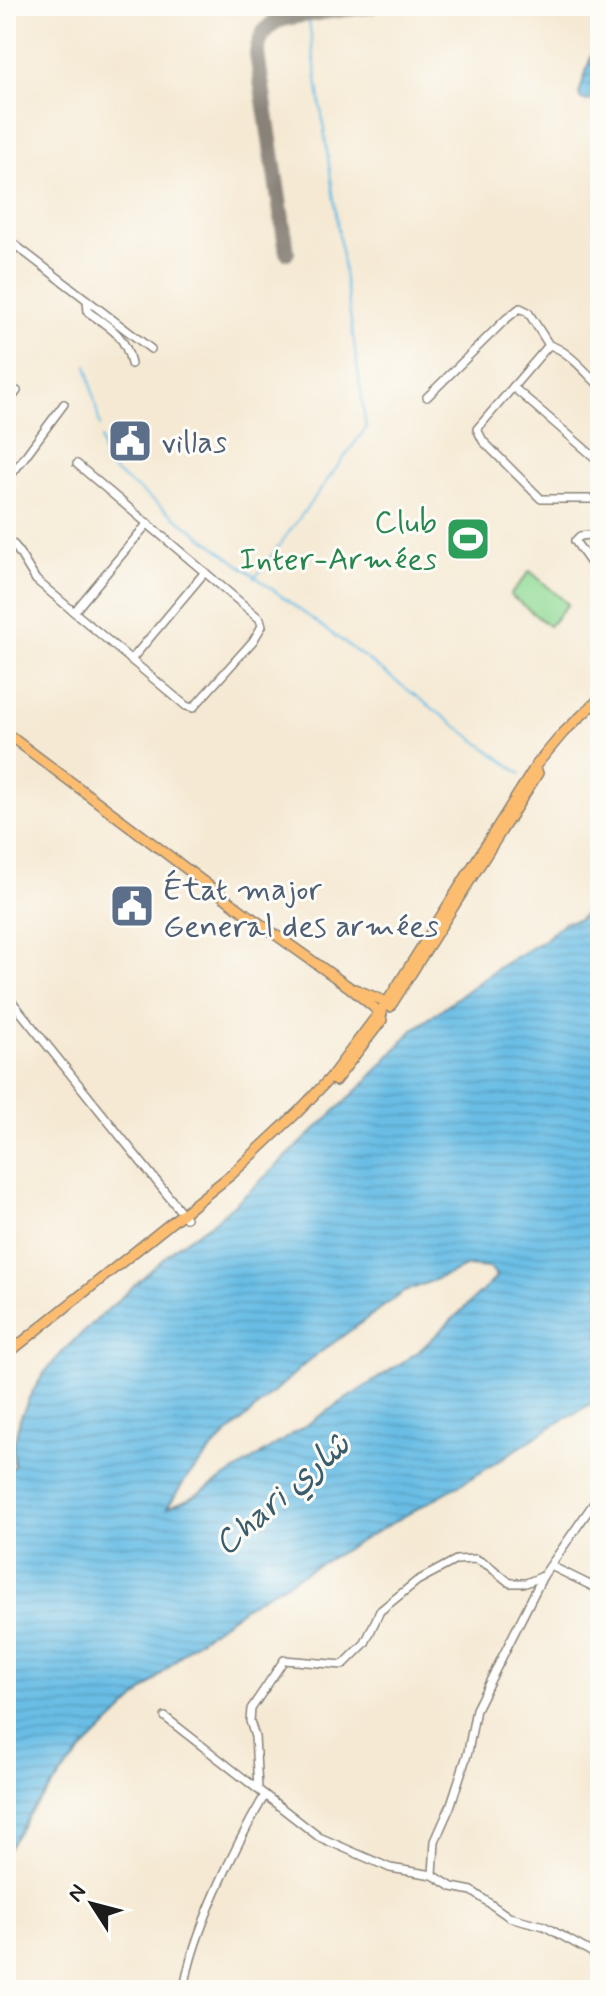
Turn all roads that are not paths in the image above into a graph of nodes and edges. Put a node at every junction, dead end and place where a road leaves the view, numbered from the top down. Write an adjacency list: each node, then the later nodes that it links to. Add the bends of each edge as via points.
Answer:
1 (6, 238): 2 (street)
2 (87, 300): 4 (street); 5 (street, via 88,312 128,347)
3 (549, 345): 6 (street); 7 (street); 9 (street, via 520,308)
4 (151, 349)
5 (131, 364)
6 (600, 386)
7 (513, 387): 12 (street); 15 (street, via 480,423 483,441 541,499)
8 (17, 391): 11 (street)
9 (427, 397)
10 (64, 404): 14 (street)
11 (6, 406)
12 (599, 459)
13 (77, 464): 16 (street)
14 (6, 482)
15 (600, 499)
16 (148, 523): 19 (street); 21 (street)
17 (600, 534): 20 (street, via 575,541)
18 (6, 538): 21 (street, via 36,580)
19 (205, 572): 22 (street); 22 (street, via 260,619 262,626 253,641 193,708)
20 (600, 576)
21 (74, 612): 22 (street)
22 (131, 660)
23 (600, 698): 26 (main road, via 537,764)
24 (600, 706): 29 (main road, via 542,767)
25 (6, 733): 28 (main road)
26 (394, 989): 28 (main road); 29 (main road)
27 (6, 994): 32 (street)
28 (364, 996): 29 (main road); 30 (main road); 31 (main road)
29 (390, 1003): 30 (main road)
30 (382, 1014): 31 (main road); 32 (main road, via 344,1071 281,1138)
31 (369, 1028): 32 (main road, via 298,1112)
32 (184, 1216): 33 (main road); 34 (main road)
33 (6, 1355)
34 (6, 1363)
35 (600, 1494): 36 (street)
36 (551, 1566): 37 (street); 38 (street)
37 (543, 1576): 40 (street, via 510,1583 476,1559 456,1560 417,1581 380,1611 365,1643 343,1665 284,1660 251,1709); 42 (street, via 475,1714 468,1752 435,1841)
38 (600, 1590)
39 (165, 1717): 40 (street)
40 (258, 1788): 41 (street)
41 (265, 1795): 42 (street, via 319,1837 390,1868); 44 (street, via 217,1892)
42 (433, 1875): 43 (street, via 481,1896 509,1917 544,1926)
43 (600, 1957)
44 (184, 1990)

